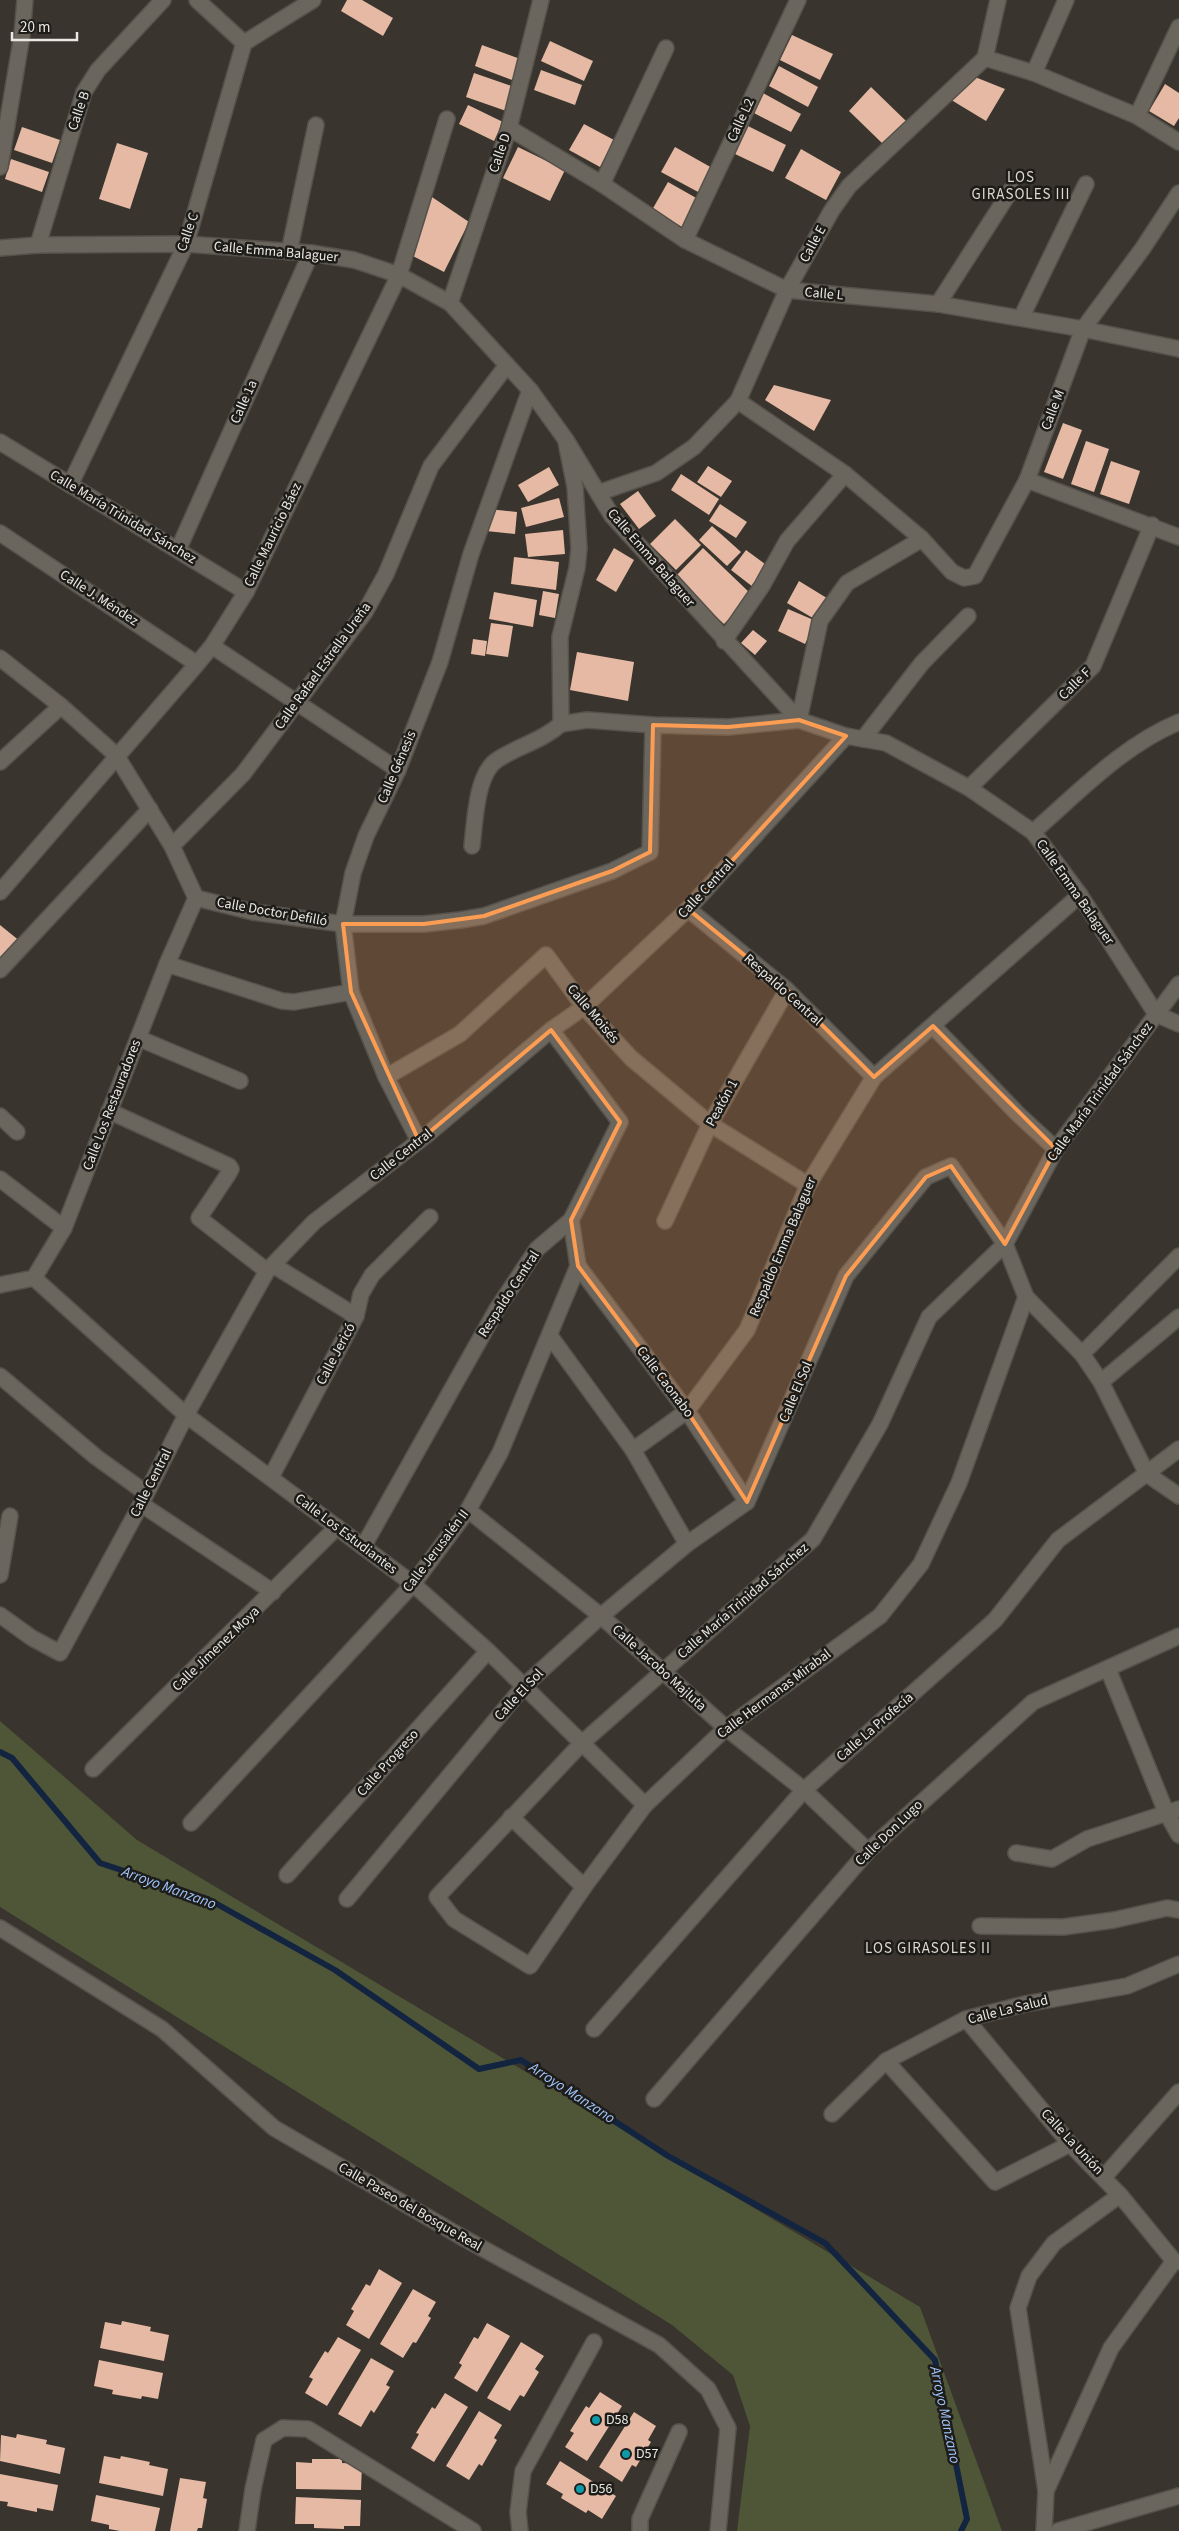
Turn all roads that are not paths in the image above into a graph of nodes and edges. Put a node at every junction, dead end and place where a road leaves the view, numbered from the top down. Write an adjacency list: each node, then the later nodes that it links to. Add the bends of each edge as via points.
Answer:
1 (25, 0): 19 (street)
2 (164, 0): 26 (street, Calle B, via 98,70 84,92)
3 (197, 0): 10 (street)
4 (314, 0): 10 (street)
5 (541, 0): 17 (street, Calle D)
6 (798, 0): 24 (street, Calle L2)
7 (998, 0): 12 (street)
8 (1066, 0): 13 (street)
9 (1179, 27): 14 (street)
10 (244, 42): 25 (street, Calle C)
11 (666, 48): 20 (street)
12 (985, 58): 13 (street); 31 (street, Calle E, via 849,186)
13 (1034, 73): 14 (street)
14 (1137, 116): 18 (street)
15 (447, 119): 30 (street, Calle Mauricio Báez)
16 (316, 125): 28 (street)
17 (509, 128): 20 (street, Calle L); 32 (street, Calle D)
18 (1179, 142)
19 (0, 167)
20 (602, 184): 24 (street, Calle L)
21 (1086, 184): 34 (street)
22 (1011, 190): 33 (street)
23 (1179, 192): 35 (street, Calle M, via 1143,248)
24 (685, 240): 31 (street, Calle L)
25 (186, 244): 26 (street, Calle Emma Balaguer); 28 (street, Calle Emma Balaguer); 44 (street, Calle C)
26 (38, 245): 27 (street, Calle Emma Balaguer)
27 (0, 248)
28 (289, 252): 29 (street, Calle Emma Balaguer)
29 (311, 253): 30 (street, Calle Emma Balaguer, via 354,260); 50 (street, Calle 1a)
30 (399, 275): 32 (street, Calle Emma Balaguer); 51 (street, Calle Mauricio Báez)
31 (787, 290): 33 (street, Calle L); 39 (street, Calle E)
32 (450, 304): 37 (street, Calle Emma Balaguer)
33 (938, 304): 34 (street, Calle L)
34 (1021, 318): 35 (street, Calle L)
35 (1083, 329): 36 (street, Calle L); 43 (street, Calle M)
36 (1179, 349)
37 (507, 365): 38 (street, Calle Emma Balaguer); 57 (street, Calle Rafael Estrella Ureña, via 431,466 386,574 365,612)
38 (530, 390): 40 (street, Calle Emma Balaguer); 67 (street, Calle Génesis, via 471,554 440,662)
39 (738, 401): 42 (street); 45 (street, Calle E, via 694,447 656,472)
40 (566, 440): 45 (street, Calle Emma Balaguer); 61 (street, via 575,487 579,548 578,568 560,637)
41 (0, 442): 44 (street, Calle María Trinidad Sánchez)
42 (845, 474): 49 (street); 53 (street, via 788,541)
43 (1027, 480): 46 (street); 49 (street, Calle M, via 975,576 964,578 952,572)
44 (70, 485): 50 (street, Calle María Trinidad Sánchez)
45 (598, 493): 53 (street, Calle Emma Balaguer, via 612,516)
46 (1152, 525): 48 (street); 68 (street, Calle F, via 1093,666)
47 (0, 533): 56 (street, Calle J. Méndez)
48 (1179, 537)
49 (922, 539): 59 (street, via 847,584 824,615)
50 (178, 550): 51 (street, Calle María Trinidad Sánchez)
51 (246, 592): 54 (street, Calle Mauricio Báez)
52 (968, 616): 64 (street, via 922,663)
53 (724, 641): 59 (street, Calle Emma Balaguer)
54 (212, 646): 56 (street, Calle Mauricio Báez); 57 (street)
55 (0, 658): 58 (street)
56 (197, 664): 65 (street, Calle Mauricio Báez)
57 (297, 703): 67 (street); 71 (street, Calle Rafael Estrella Ureña, via 243,774)
58 (61, 706): 65 (street); 66 (street)
59 (798, 720): 62 (street, via 728,727); 63 (street, Calle Emma Balaguer)
60 (1179, 722): 70 (street, via 1136,744)
61 (561, 724): 62 (street, via 587,720); 72 (street, via 550,734 489,767 480,788)
62 (653, 725): 77 (street, Calle Doctor Defilló, via 650,852 612,871 484,916 424,924)
63 (846, 736): 64 (street, Calle Emma Balaguer); 76 (street, Calle Central)
64 (863, 739): 68 (street, Calle Emma Balaguer, via 886,743)
65 (116, 755): 69 (street); 73 (street, Calle Mauricio Báez)
66 (0, 762)
67 (398, 770): 77 (street, Calle Génesis, via 352,873)
68 (969, 788): 70 (street, Calle Emma Balaguer)
69 (150, 809): 71 (street); 79 (street)
70 (1032, 832): 74 (street, Calle Emma Balaguer)
71 (172, 846): 75 (street)
72 (472, 846)
73 (0, 892)
74 (1080, 895): 84 (street, Calle Emma Balaguer); 86 (street, Respaldo Emma Balaguer)
75 (196, 898): 77 (street, Calle Doctor Defilló, via 253,912); 78 (street, Calle Los Restauradores)
76 (688, 909): 81 (street, Respaldo Central); 83 (street, Calle Central)
77 (343, 924): 82 (street, Calle Génesis)
78 (167, 964): 82 (street, via 282,1001 294,1002); 88 (street, Calle Los Restauradores)
79 (0, 970)
80 (1179, 984): 84 (street, Calle María Trinidad Sánchez)
81 (787, 990): 90 (street, Respaldo Central); 94 (street, Peatón 1)
82 (351, 992): 89 (street, Calle Génesis)
83 (584, 1007): 87 (street, Calle Central); 89 (street, Calle Moisés, via 546,955 460,1034); 94 (street, Calle Moisés, via 631,1058)
84 (1156, 1014): 85 (street); 97 (street, Calle María Trinidad Sánchez)
85 (1179, 1024)
86 (933, 1026): 90 (street, Respaldo Emma Balaguer); 97 (street, via 1018,1114)
87 (551, 1030): 96 (street, Calle Central); 101 (street, Respaldo Central, via 620,1122)
88 (138, 1038): 91 (street); 92 (street, Calle Los Restauradores)
89 (386, 1077): 96 (street, Calle Génesis)
90 (874, 1077): 99 (street, Respaldo Emma Balaguer)
91 (240, 1081)
92 (109, 1111): 103 (street, Calle Los Restauradores); 107 (street, Calle Jericó, via 228,1166 231,1169 229,1173 199,1218)
93 (0, 1116): 95 (street)
94 (710, 1124): 99 (street, Calle Moisés); 102 (street, Peatón 1)
95 (17, 1132)
96 (419, 1141): 107 (street, Calle Central, via 314,1222)
97 (1056, 1148): 104 (street, Calle María Trinidad Sánchez)
98 (0, 1179): 103 (street)
99 (808, 1185): 117 (street, Respaldo Emma Balaguer, via 748,1330)
100 (430, 1217): 111 (street, via 372,1275)
101 (571, 1220): 106 (street); 130 (street, Respaldo Central, via 537,1249 497,1309)
102 (665, 1221)
103 (64, 1228): 108 (street, Calle Los Restauradores)
104 (1005, 1244): 110 (street, Calle El Sol); 125 (street, Calle El Sol, via 951,1166 926,1178 846,1276); 139 (street, Calle María Trinidad Sánchez, via 929,1317 880,1424 813,1539)
105 (1179, 1256): 114 (street)
106 (578, 1266): 113 (street, Calle Jerusalén II); 117 (street, Calle Caonabo)
107 (270, 1268): 111 (street, Calle Jericó); 118 (street, Calle Central)
108 (34, 1278): 109 (street); 118 (street, Calle Los Estudiantes)
109 (0, 1284)
110 (1026, 1297): 114 (street, Calle El Sol); 141 (street, Calle Hermanas Mirabal, via 959,1483 921,1564 880,1616)
111 (356, 1316): 122 (street, Calle Jericó)
112 (1179, 1317): 116 (street)
113 (550, 1336): 120 (street); 126 (street, Calle Jerusalén II, via 500,1453)
114 (1082, 1354): 116 (street, Calle El Sol)
115 (0, 1376): 124 (street)
116 (1101, 1382): 121 (street, Calle El Sol)
117 (688, 1411): 120 (street, Respaldo Emma Balaguer); 125 (street, Calle Caonabo)
118 (186, 1415): 122 (street, Calle Los Estudiantes); 124 (street, Calle Central)
119 (1179, 1449): 121 (street, Calle La Profecía)
120 (633, 1450): 129 (street)
121 (1147, 1474): 123 (street, Calle El Sol); 144 (street, Calle La Profecía, via 1058,1540 994,1620)
122 (271, 1477): 128 (street, Calle Los Estudiantes)
123 (1179, 1496)
124 (144, 1498): 133 (street); 134 (street, Calle Central, via 60,1653)
125 (747, 1502): 129 (street, Calle El Sol)
126 (468, 1510): 132 (street, Calle Jerusalén II); 135 (street, Calle Jacobo Majluta)
127 (10, 1516): 131 (street)
128 (337, 1527): 130 (street, Calle Los Estudiantes); 133 (street, Calle Jimenez Moya)
129 (686, 1544): 135 (street, Calle El Sol)
130 (363, 1547): 132 (street, Calle Los Estudiantes)
131 (0, 1574)
132 (413, 1584): 137 (street, Calle Los Estudiantes); 148 (street, Calle Jerusalén II)
133 (273, 1592): 143 (street, Calle Jimenez Moya)
134 (0, 1615)
135 (600, 1616): 139 (street, Calle Jacobo Majluta); 140 (street, Calle El Sol)
136 (1179, 1636): 138 (street, Calle Don Lugo)
137 (488, 1651): 140 (street, Calle Los Estudiantes); 152 (street, Calle Progreso)
138 (1108, 1670): 146 (street); 150 (street, Calle Don Lugo, via 1033,1702)
139 (663, 1672): 141 (street, Calle Jacobo Majluta); 142 (street, Calle María Trinidad Sánchez)
140 (524, 1686): 142 (street, Calle Los Estudiantes); 155 (street, Calle El Sol)
141 (726, 1728): 144 (street, Calle Jacobo Majluta); 145 (street, Calle Hermanas Mirabal)
142 (582, 1743): 145 (street, Calle Los Estudiantes); 147 (street, Calle María Trinidad Sánchez)
143 (93, 1769)
144 (804, 1790): 150 (street, Calle Jacobo Majluta); 161 (street, Calle La Profecía)
145 (646, 1805): 153 (street, Calle Hermanas Mirabal)
146 (1173, 1811): 149 (street); 151 (street, via 1087,1840 1052,1859)
147 (511, 1817): 153 (street); 154 (street, Calle María Trinidad Sánchez)
148 (191, 1823)
149 (1179, 1836)
150 (868, 1851): 164 (street, Calle Don Lugo)
151 (1016, 1853)
152 (287, 1875)
153 (584, 1887): 154 (street, Calle Hermanas Mirabal, via 530,1966 454,1920)
154 (437, 1897)
155 (347, 1899)
156 (1179, 1910): 157 (street, via 1167,1908 1063,1927)
157 (980, 1926)
158 (0, 1928): 178 (street, Calle Paseo del Bosque Real, via 162,2030 274,2128 460,2236 658,2345 708,2390 728,2428)
159 (1179, 1964): 160 (street, Calle La Salud, via 1127,1986 1025,2004)
160 (966, 2020): 162 (street, Calle La Salud); 166 (street, Calle La Unión)
161 (594, 2029)
162 (886, 2061): 165 (street, Calle La Salud); 166 (street, via 995,2182)
163 (1179, 2092): 167 (street)
164 (654, 2099)
165 (832, 2114)
166 (1070, 2144): 167 (street, Calle La Unión)
167 (1104, 2177): 168 (street, Calle La Unión)
168 (1120, 2195): 169 (street, Calle La Unión); 172 (street, via 1054,2243 1029,2276 1018,2308)
169 (1177, 2262): 172 (street, via 1111,2348)
170 (594, 2342): 176 (street, via 523,2471 518,2512)
171 (679, 2432): 177 (street, via 640,2519)
172 (1046, 2491): 179 (street)
173 (1179, 2496): 180 (street)
174 (247, 2531): 175 (street, via 264,2440 283,2428 308,2428)
175 (473, 2531)
176 (520, 2531)
177 (640, 2531)
178 (718, 2531)
179 (1044, 2531)
180 (1058, 2531)

